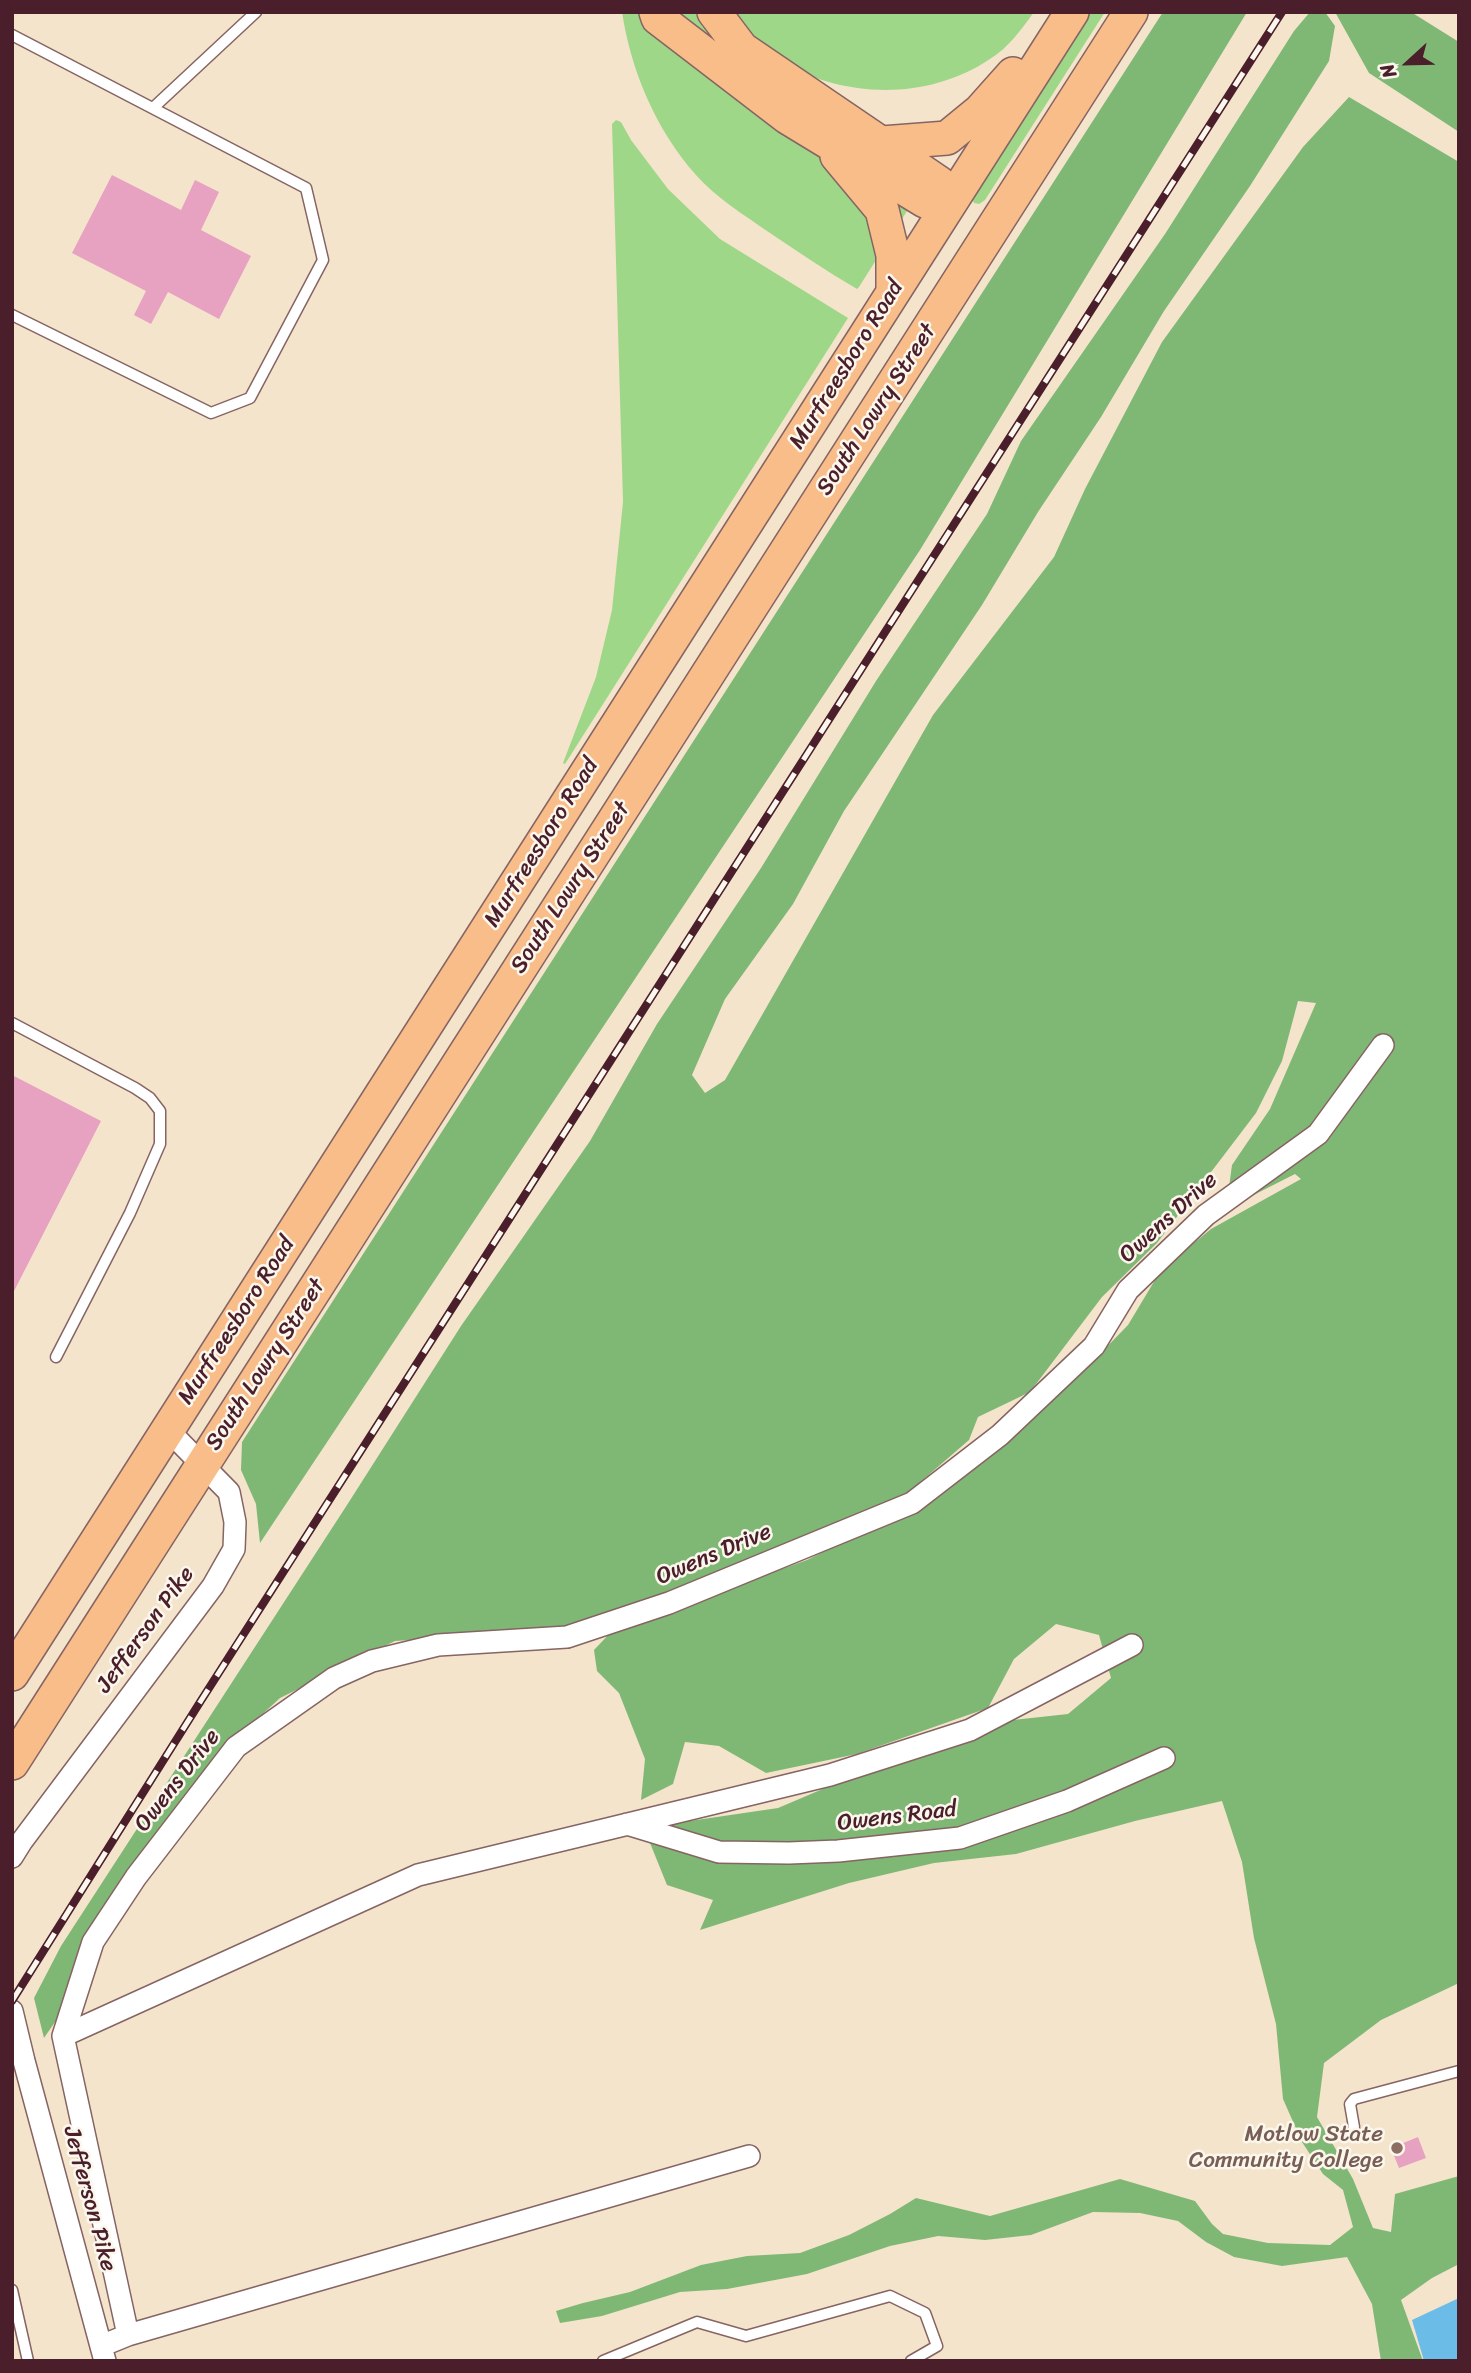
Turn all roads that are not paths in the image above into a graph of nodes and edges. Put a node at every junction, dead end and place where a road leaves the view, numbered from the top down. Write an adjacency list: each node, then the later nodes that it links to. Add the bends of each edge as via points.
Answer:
1 (256, 12): 8 (lane)
2 (656, 12): 9 (main road, via 787,117)
3 (714, 12): 10 (main road, via 742,49)
4 (1058, 12): 10 (main road, via 1013,74 980,111 947,138)
5 (1072, 12): 11 (main road, Murfreesboro Road)
6 (1131, 12): 12 (main road, South Lowry Street)
7 (12, 35): 8 (lane)
8 (153, 108): 14 (lane, via 306,188 323,260 250,398 211,414)
9 (822, 138): 11 (main road, via 925,201); 13 (main road, via 881,210 893,255)
10 (882, 143): 11 (main road, via 939,183)
11 (945, 197): 12 (main road); 13 (main road, Murfreesboro Road)
12 (992, 230): 19 (main road, South Lowry Street)
13 (893, 292): 18 (main road, Murfreesboro Road)
14 (12, 315)
15 (12, 1023): 17 (lane, via 135,1088 159,1111 160,1144)
16 (1383, 1045): 27 (street, Owens Drive, via 1318,1134 1206,1215 1128,1290 1094,1346 1000,1435 912,1503 669,1603 567,1637 438,1645 372,1661 334,1678 236,1747 136,1877 93,1942)
17 (56, 1357)
18 (168, 1430): 19 (street, Jefferson Pike); 21 (main road, Murfreesboro Road)
19 (203, 1465): 23 (main road, South Lowry Street); 25 (street, Jefferson Pike, via 229,1492 234,1549 213,1586)
20 (1132, 1644): 24 (street, via 970,1730 830,1775)
21 (12, 1674)
22 (1164, 1758): 24 (street, Owens Road, via 1067,1801 960,1838 814,1852 719,1852)
23 (12, 1763)
24 (625, 1824): 27 (street, via 418,1875)
25 (12, 1857)
26 (12, 2011): 33 (street, Jefferson Pike)
27 (63, 2036): 32 (street, Owens Drive)
28 (1459, 2071): 29 (lane, via 1354,2099 1350,2104)
29 (1354, 2127)
30 (750, 2156): 32 (street)
31 (12, 2291): 34 (lane)
32 (128, 2335): 33 (street)
33 (103, 2354)
34 (28, 2361)
35 (603, 2361): 36 (lane, via 697,2322 746,2336 890,2296 925,2313 937,2346)
36 (911, 2361)

